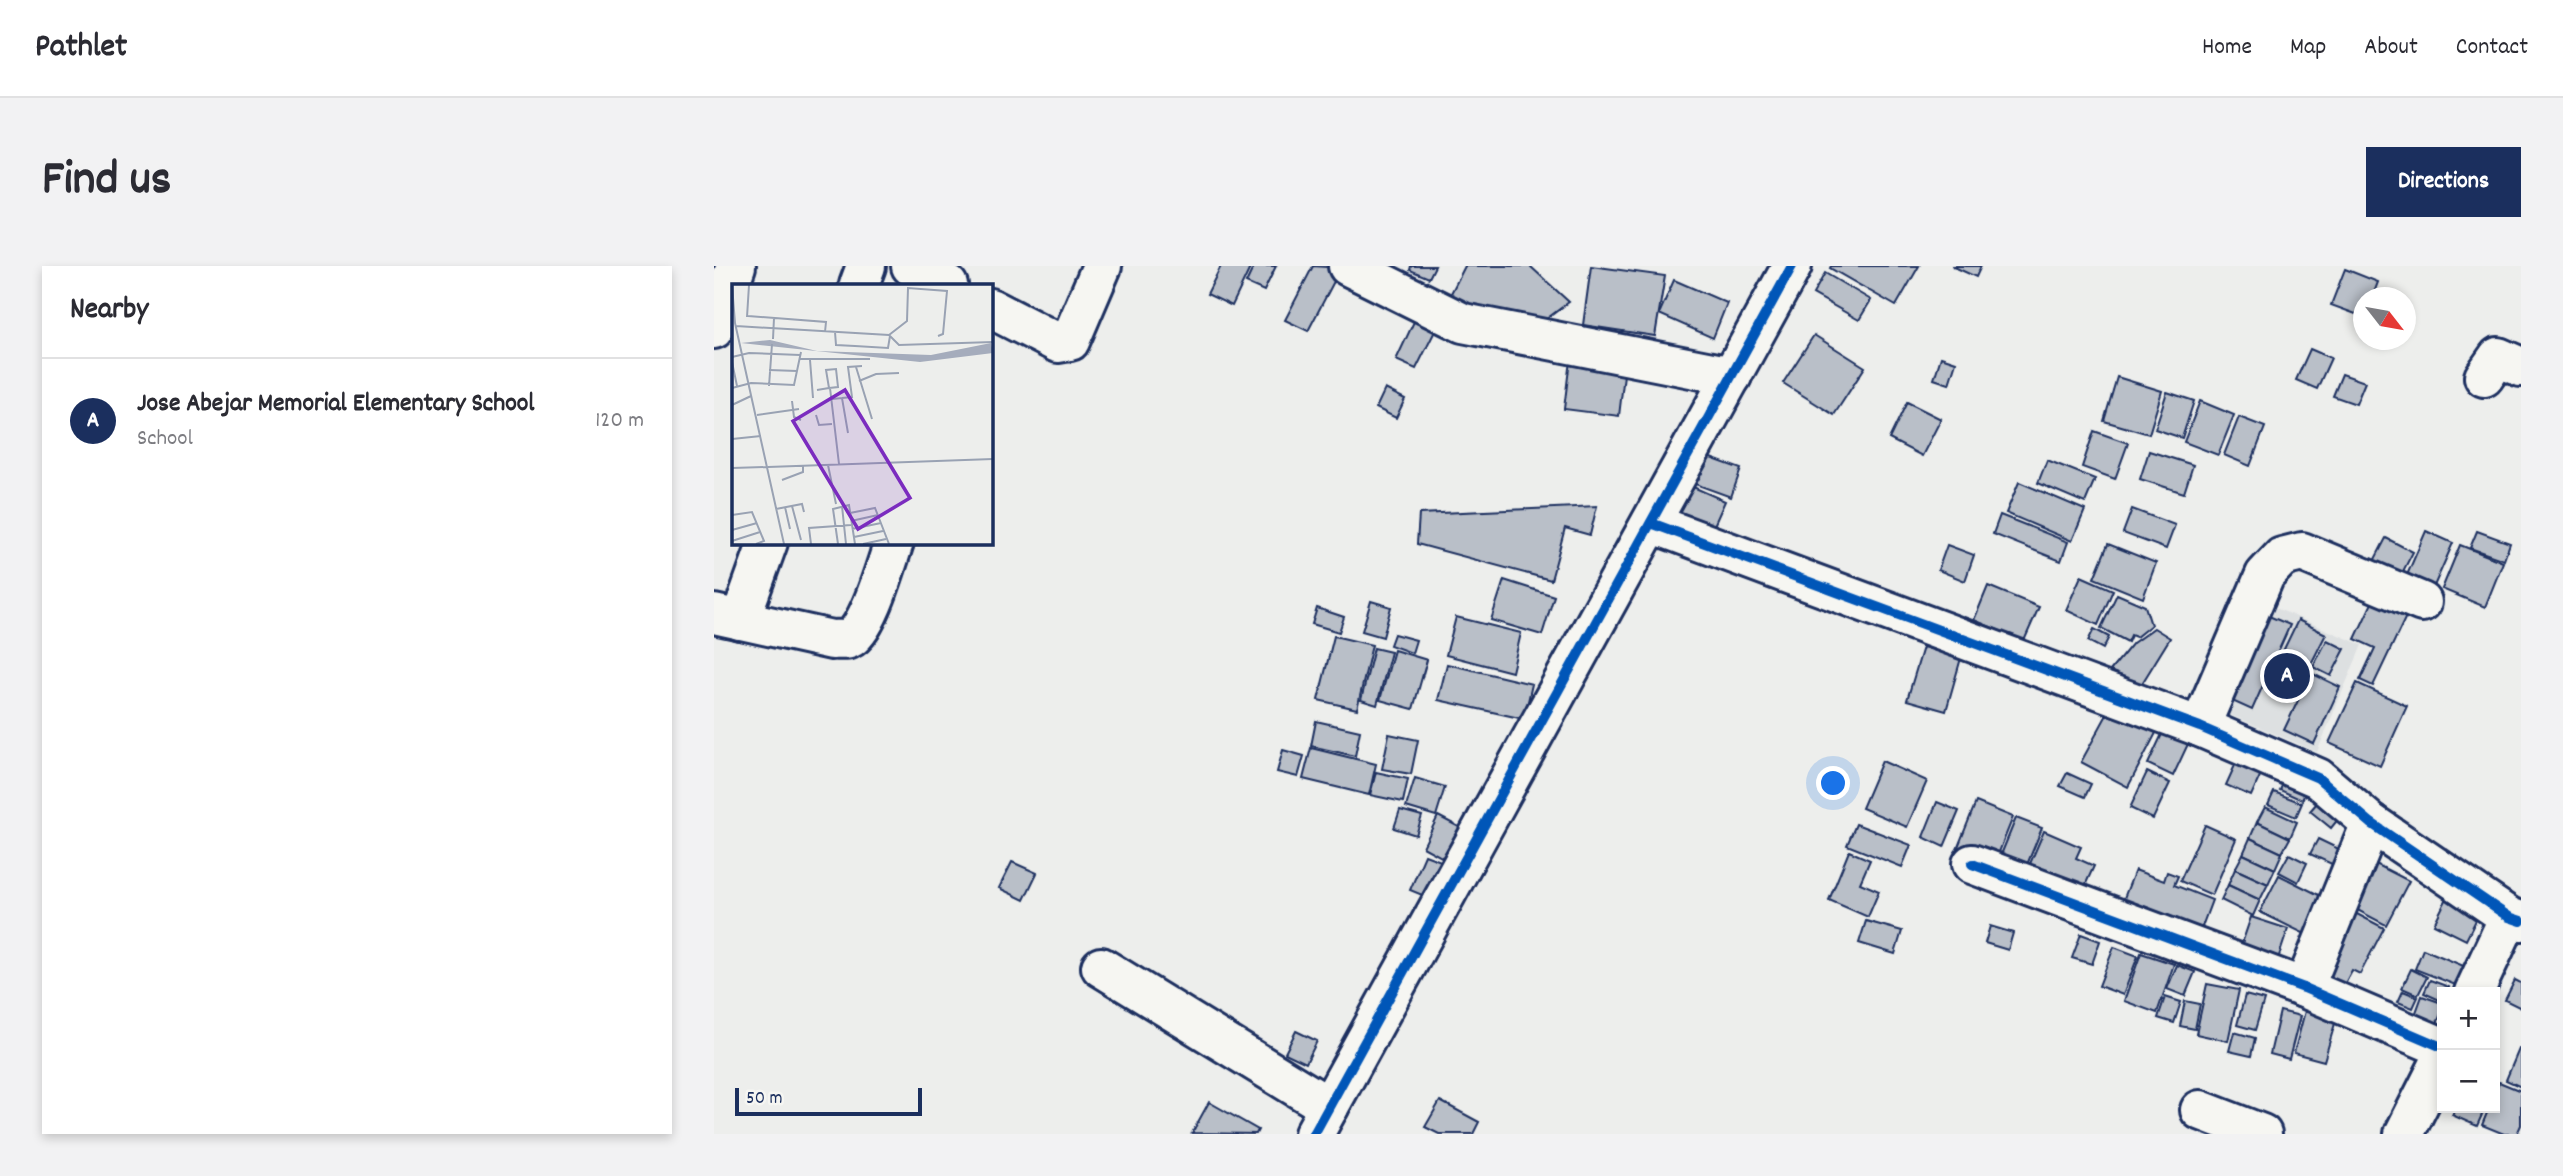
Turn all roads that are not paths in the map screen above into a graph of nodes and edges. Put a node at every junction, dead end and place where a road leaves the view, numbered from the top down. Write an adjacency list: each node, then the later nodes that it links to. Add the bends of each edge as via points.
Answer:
1 (736, 266): 10 (street)
2 (866, 266): 7 (street)
3 (911, 266): 8 (street)
4 (1102, 266): 9 (street, via 1070,341 1058,343)
5 (1348, 266): 12 (street, via 1463,323)
6 (1792, 266): 12 (street)
7 (859, 284)
8 (946, 284)
9 (992, 309)
10 (714, 329)
11 (2521, 367): 13 (street, via 2498,356)
12 (1732, 376): 14 (street)
13 (2484, 377)
14 (1651, 523): 19 (street); 29 (street)
15 (767, 544): 18 (street)
16 (893, 544): 18 (street, via 871,610 849,639 832,640)
17 (2422, 602): 19 (street, via 2302,552 2282,557 2264,575)
18 (727, 617)
19 (2200, 727): 20 (street, via 2318,778)
20 (2371, 823): 22 (street); 25 (street)
21 (1972, 864): 25 (street)
22 (2515, 919): 24 (street)
23 (1101, 967): 29 (street)
24 (2477, 987)
25 (2304, 988): 26 (street)
26 (2437, 1045)
27 (2437, 1069): 31 (street)
28 (2200, 1110): 30 (street)
29 (1322, 1120)
30 (2262, 1134)
31 (2404, 1134)

